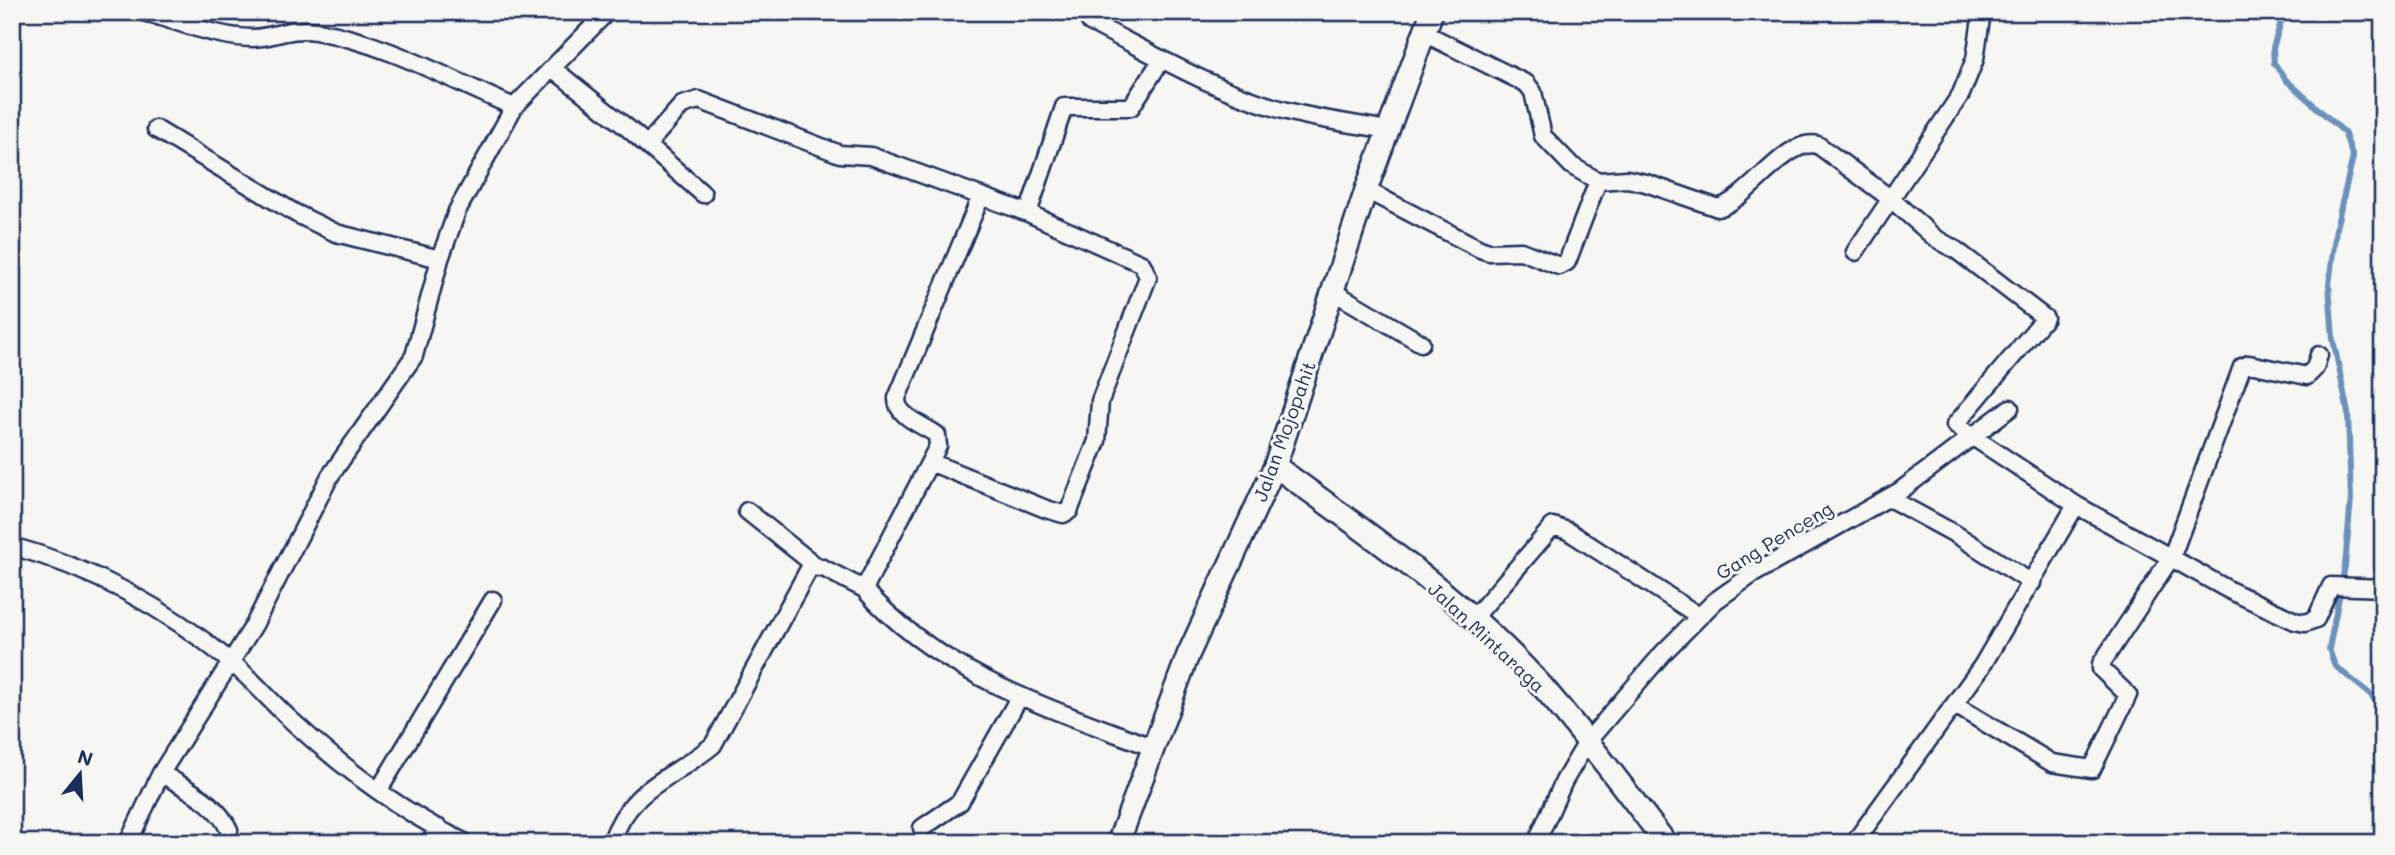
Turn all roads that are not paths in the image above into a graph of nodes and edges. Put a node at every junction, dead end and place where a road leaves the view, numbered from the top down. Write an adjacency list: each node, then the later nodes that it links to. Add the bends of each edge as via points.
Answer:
1 (144, 12): 9 (street, via 235,36 314,30 352,39)
2 (607, 12): 8 (street)
3 (1432, 12): 6 (street, Jalan Mojopahit)
4 (1982, 12): 17 (street, via 1969,77)
5 (1090, 22): 7 (street)
6 (1424, 33): 11 (street, Jalan Mojopahit); 13 (street, via 1527,84 1543,136 1572,166)
7 (1161, 59): 11 (street, via 1287,111); 18 (street, via 1131,107 1064,107)
8 (552, 68): 9 (street); 12 (street)
9 (514, 107): 20 (street, via 457,211)
10 (156, 129): 20 (street, via 336,233)
11 (1388, 130): 14 (street, Jalan Mojopahit)
12 (648, 145): 15 (street); 16 (street, via 682,105 699,100 840,154 871,156)
13 (1598, 181): 14 (street, via 1567,262 1559,266 1521,251 1480,249); 17 (street, via 1646,183 1718,208 1766,175 1797,145 1811,142)
14 (1366, 190): 21 (street, Jalan Mojopahit)
15 (703, 194)
16 (981, 196): 18 (street); 25 (street, via 897,398 903,413 937,435 938,446)
17 (1891, 199): 19 (street); 28 (street, via 1935,238 2045,318 1955,425)
18 (1028, 213): 25 (street, via 1147,270 1100,401 1097,441 1072,507 1066,514 1052,512)
19 (1855, 252)
20 (440, 259): 39 (street, via 414,356 330,476)
21 (1332, 291): 22 (street); 26 (street, Jalan Mojopahit)
22 (1421, 343)
23 (2319, 355): 31 (street, via 2307,376 2249,364 2242,367)
24 (2010, 408): 27 (street, Gang Penceng)
25 (930, 461): 35 (street)
26 (1275, 466): 38 (street, Jalan Mintaraga, via 1418,573); 43 (street, Jalan Mojopahit, via 1188,655)
27 (1889, 498): 33 (street); 37 (street, Gang Penceng, via 1753,574)
28 (2076, 505): 31 (street); 33 (street)
29 (747, 511): 32 (street)
30 (12, 546): 39 (street, via 92,574 147,601)
31 (2172, 556): 34 (street, via 2229,590 2305,623 2316,619 2329,588 2335,585); 41 (street, via 2101,664 2128,695 2092,769 2052,763)
32 (816, 566): 35 (street); 52 (street, via 804,575 713,745 638,795 623,813)
33 (2032, 583): 41 (street)
34 (2383, 588)
35 (864, 589): 40 (street, via 940,655)
36 (493, 600): 45 (street)
37 (1699, 616): 38 (street, via 1568,531 1553,526); 42 (street, Gang Penceng)
38 (1472, 620): 42 (street, Jalan Mintaraga, via 1540,684)
39 (232, 663): 44 (street); 45 (street, via 293,723)
40 (1020, 696): 43 (street); 47 (street, via 960,802)
41 (1955, 705): 56 (street)
42 (1587, 741): 54 (street, Gang Penceng); 55 (street, Jalan Mintaraga)
43 (1152, 747): 53 (street, Jalan Mojopahit)
44 (161, 773): 48 (street, via 214,807); 49 (street)
45 (379, 790): 46 (street)
46 (439, 828): 50 (street); 51 (street)
47 (922, 828)
48 (229, 830)
49 (128, 843)
50 (428, 843)
51 (466, 843)
52 (611, 843)
53 (1118, 843)
54 (1536, 843)
55 (1666, 843)
56 (1854, 843)

